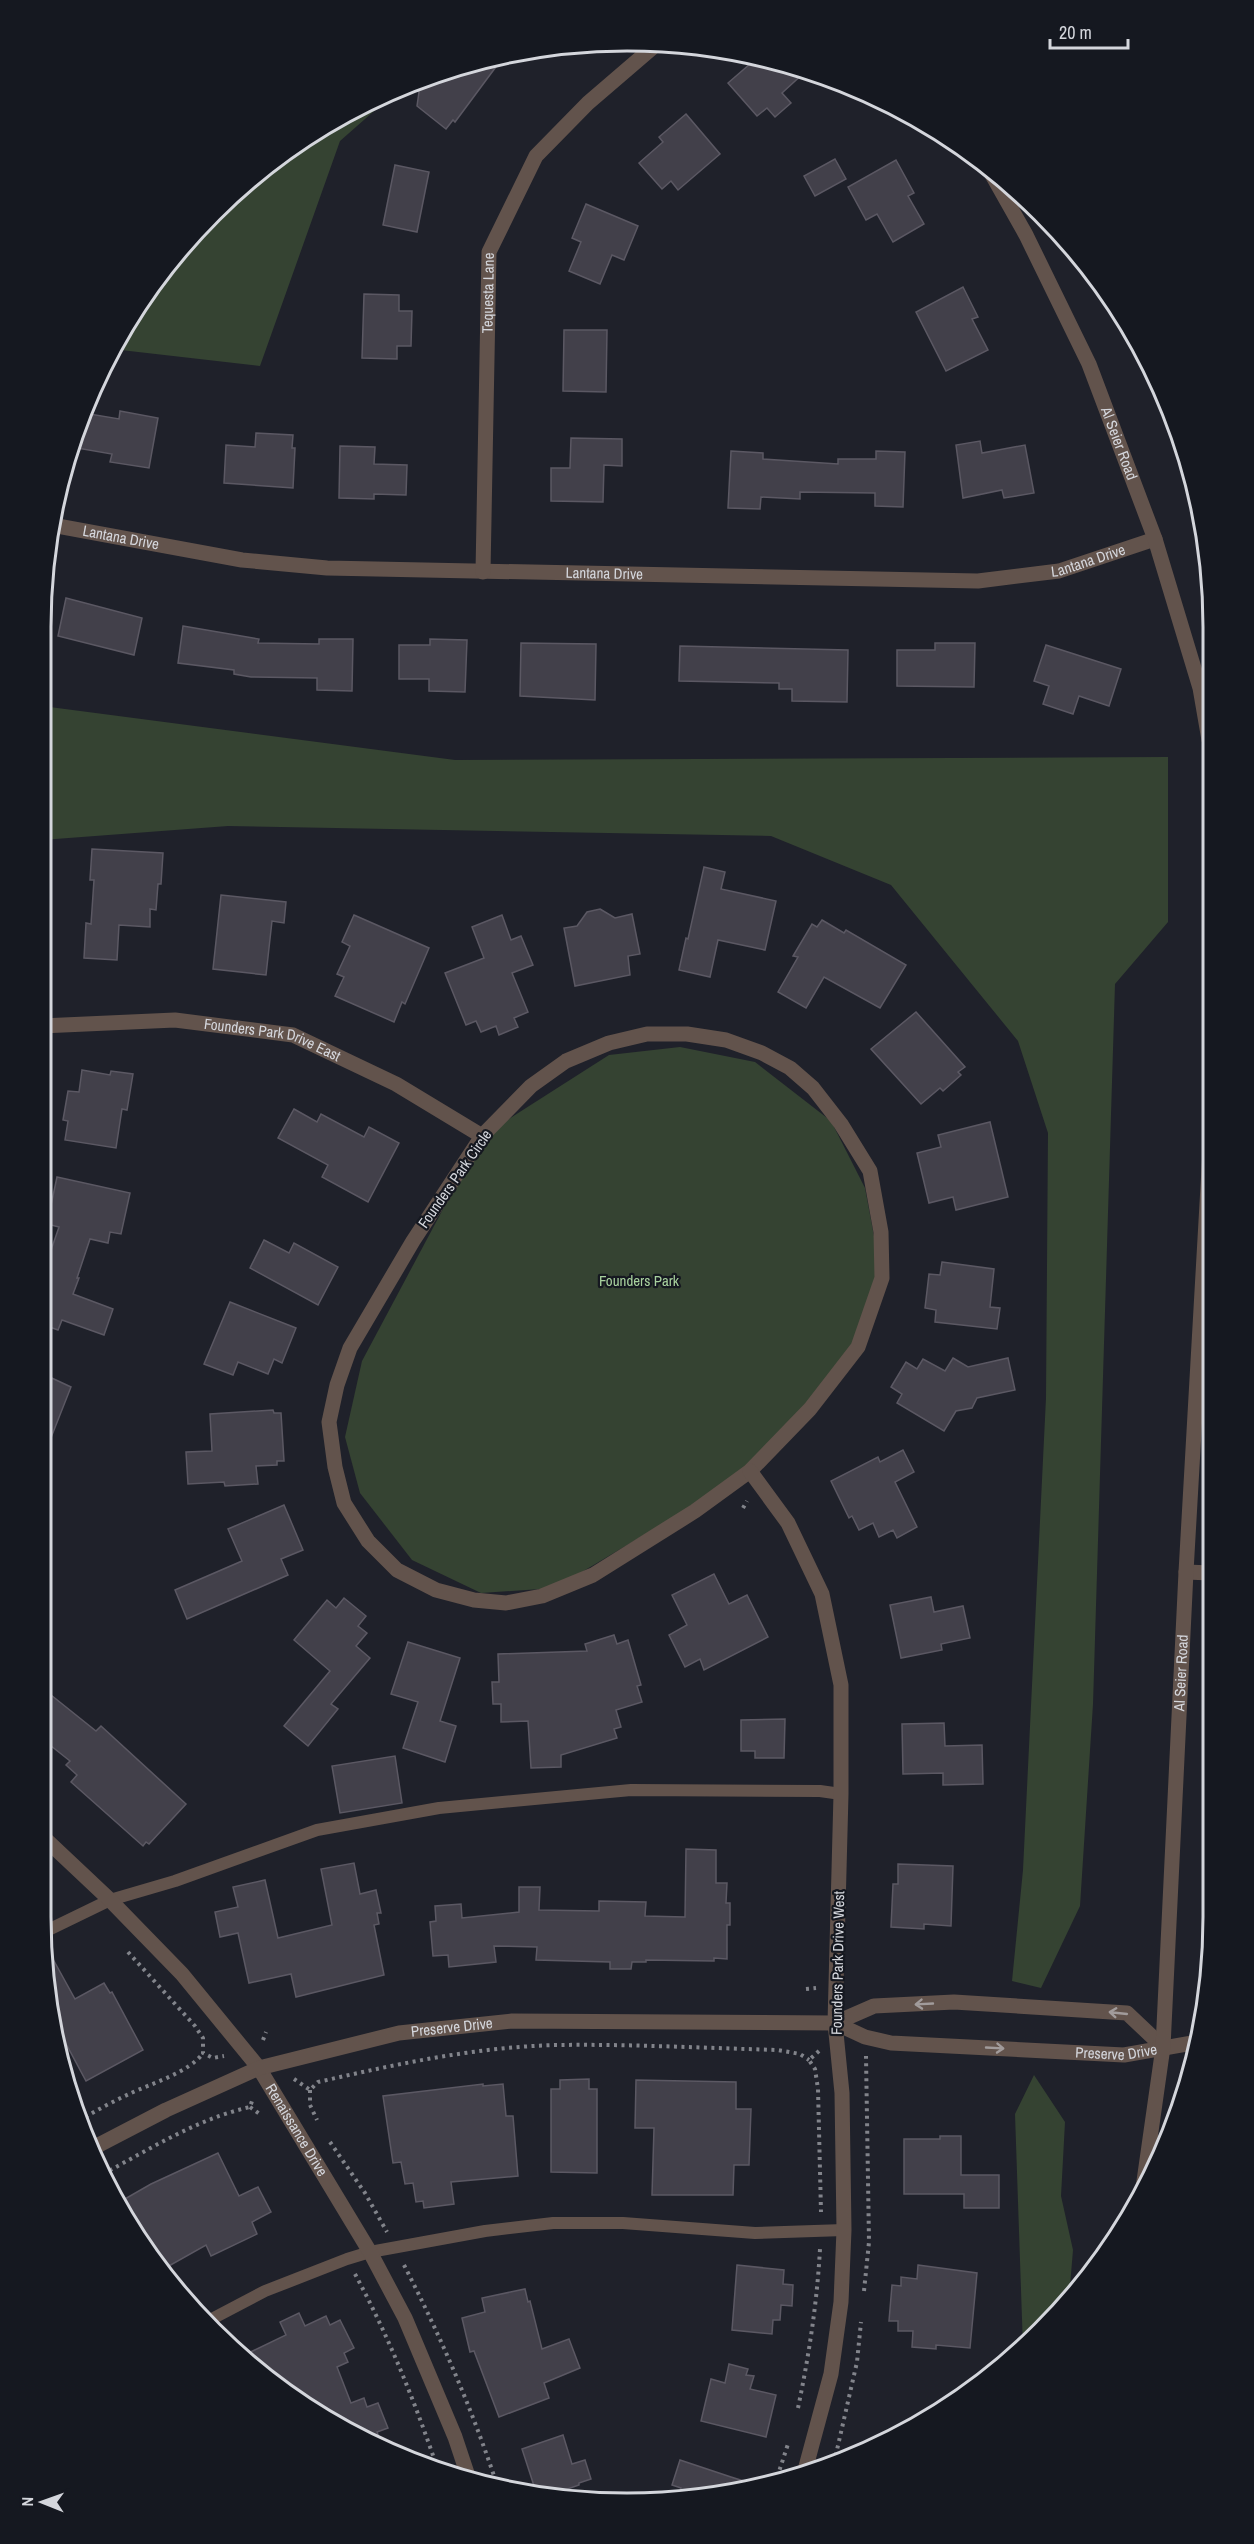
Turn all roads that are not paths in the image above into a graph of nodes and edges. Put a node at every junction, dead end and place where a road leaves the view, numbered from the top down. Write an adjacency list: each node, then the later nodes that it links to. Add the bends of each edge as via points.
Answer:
1 (648, 52): 5 (street, Tequesta Lane, via 588,103 536,156 489,252)
2 (999, 188): 4 (street, Al Seier Road, via 1089,364)
3 (60, 526): 5 (street, Lantana Drive, via 242,560 327,568)
4 (1155, 539): 5 (street, Lantana Drive, via 1059,571 978,581); 6 (street, Al Seier Road)
5 (483, 572)
6 (1203, 705)
7 (51, 1026): 8 (street, Founders Park Drive East, via 175,1020 292,1035 396,1084)
8 (482, 1136): 10 (street, Founders Park Circle, via 531,1086 566,1061 609,1043 646,1034 687,1034 726,1040 790,1068 813,1088 870,1171 882,1232 882,1278 858,1347 810,1409); 10 (street, Founders Park Circle, via 413,1241 350,1348 337,1385 329,1422 335,1467 344,1503 368,1541 397,1570 436,1590 474,1600 524,1600 593,1575)
9 (1203, 1274): 11 (street, Al Seier Road)
10 (750, 1471): 13 (street, Founders Park Drive West, via 788,1523 822,1594 841,1685)
11 (1186, 1572): 12 (street); 19 (street, Al Seier Road)
12 (1203, 1573)
13 (842, 1794): 15 (lane, via 631,1791 439,1808 317,1830); 17 (street, Founders Park Drive West)
14 (51, 1844): 15 (street, Renaissance Drive)
15 (110, 1900): 16 (lane); 20 (street, Renaissance Drive, via 182,1974)
16 (51, 1928)
17 (835, 2023): 19 (street, Preserve Drive, one-way to 19, via 865,2037 891,2043 1124,2055); 19 (street, Preserve Drive, one-way to 17, via 1127,2013 954,2002 874,2006); 20 (street, Preserve Drive, via 512,2021 399,2033); 23 (street, Founders Park Drive West, via 842,2093)
18 (1189, 2043): 19 (street)
19 (1163, 2047): 22 (street, Al Seier Road)
20 (259, 2068): 21 (street, Preserve Drive); 24 (street, Renaissance Drive)
21 (98, 2145)
22 (1146, 2168)
23 (844, 2230): 24 (lane, via 755,2233 623,2223 553,2223); 26 (street, Founders Park Drive West, via 841,2302 831,2374)
24 (370, 2252): 25 (lane, via 265,2291); 27 (street, Renaissance Drive, via 405,2318)
25 (214, 2318)
26 (807, 2464)
27 (466, 2469)

